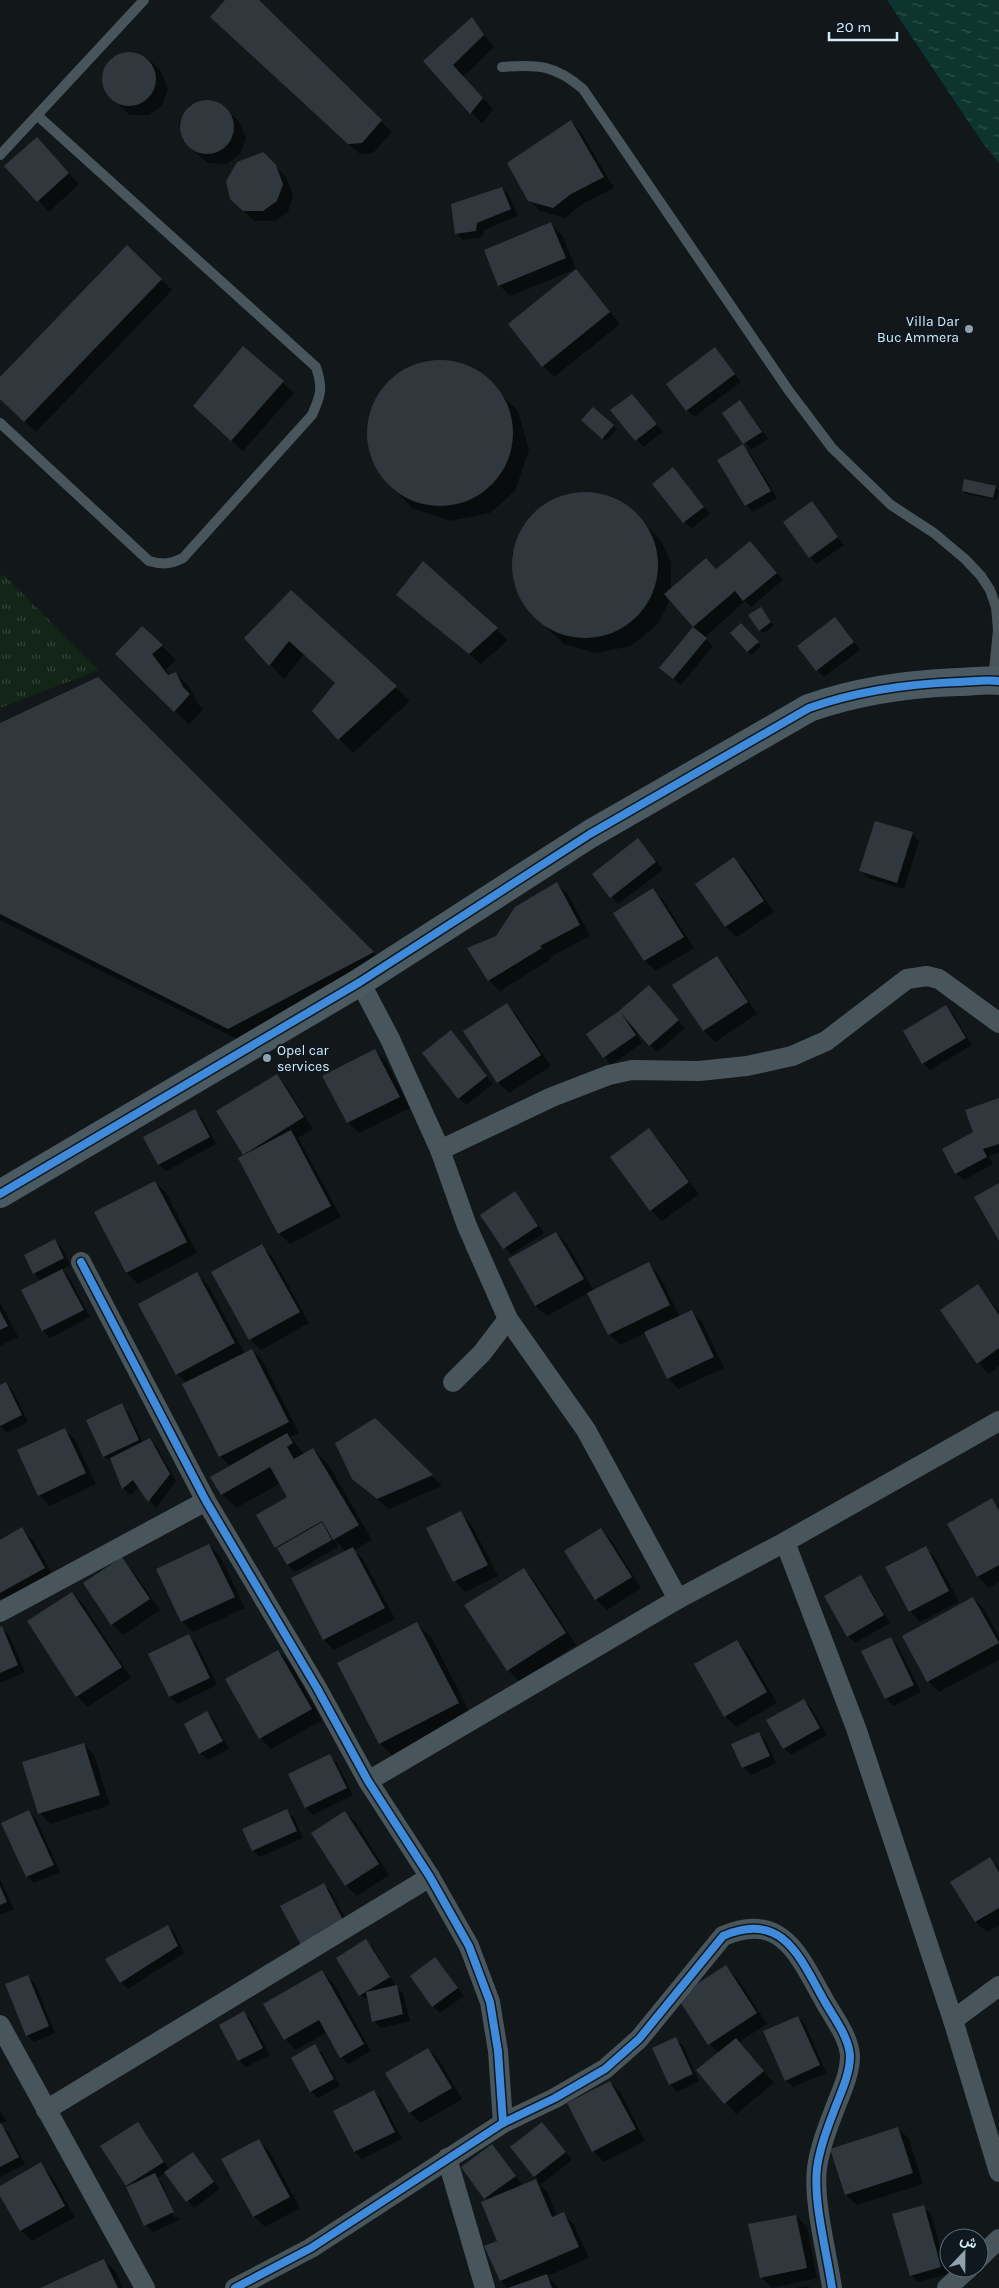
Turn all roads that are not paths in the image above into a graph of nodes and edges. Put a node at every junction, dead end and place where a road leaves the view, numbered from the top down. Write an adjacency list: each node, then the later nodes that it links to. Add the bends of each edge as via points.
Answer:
1 (144, 0): 3 (lane)
2 (502, 67): 6 (lane, via 530,64 549,67 568,75 583,89 832,448 891,505 934,533 981,576 996,607)
3 (38, 116): 4 (lane); 5 (lane, via 316,367 321,383 320,398 312,415 183,558 172,564 149,561)
4 (0, 155)
5 (0, 423)
6 (996, 681): 7 (street, via 930,683 875,690 842,696 809,708 590,834)
7 (360, 982): 9 (street, via 390,1039); 10 (street)
8 (999, 1023): 9 (street, via 939,979 918,976 898,985 826,1041 792,1056 747,1066 699,1071 632,1070 609,1075 552,1097)
9 (440, 1150): 12 (street, via 467,1226)
10 (0, 1194)
11 (81, 1262): 15 (street)
12 (508, 1319): 13 (street, via 482,1353); 17 (street, via 586,1430)
13 (453, 1382)
14 (999, 1421): 16 (street)
15 (206, 1501): 18 (street); 19 (street)
16 (786, 1542): 17 (street); 22 (street, via 856,1728)
17 (678, 1599): 19 (street)
18 (0, 1612)
19 (368, 1781): 20 (street)
20 (430, 1877): 24 (street); 25 (street, via 469,1946 490,2002 498,2051)
21 (999, 1986): 22 (street)
22 (954, 2020): 27 (street)
23 (0, 2025): 24 (street)
24 (46, 2110): 31 (street)
25 (503, 2123): 26 (street); 34 (street, via 604,2069 639,2039 723,1936 742,1928 760,1928 782,1938 795,1950 846,2038 850,2055 848,2073 827,2128 816,2188)
26 (446, 2158): 32 (street, via 311,2248); 33 (street)
27 (999, 2172)
28 (999, 2239): 29 (street)
29 (989, 2248)
30 (958, 2278): 35 (street)
31 (145, 2288)
32 (235, 2288)
33 (485, 2288)
34 (832, 2288)
35 (947, 2288)

